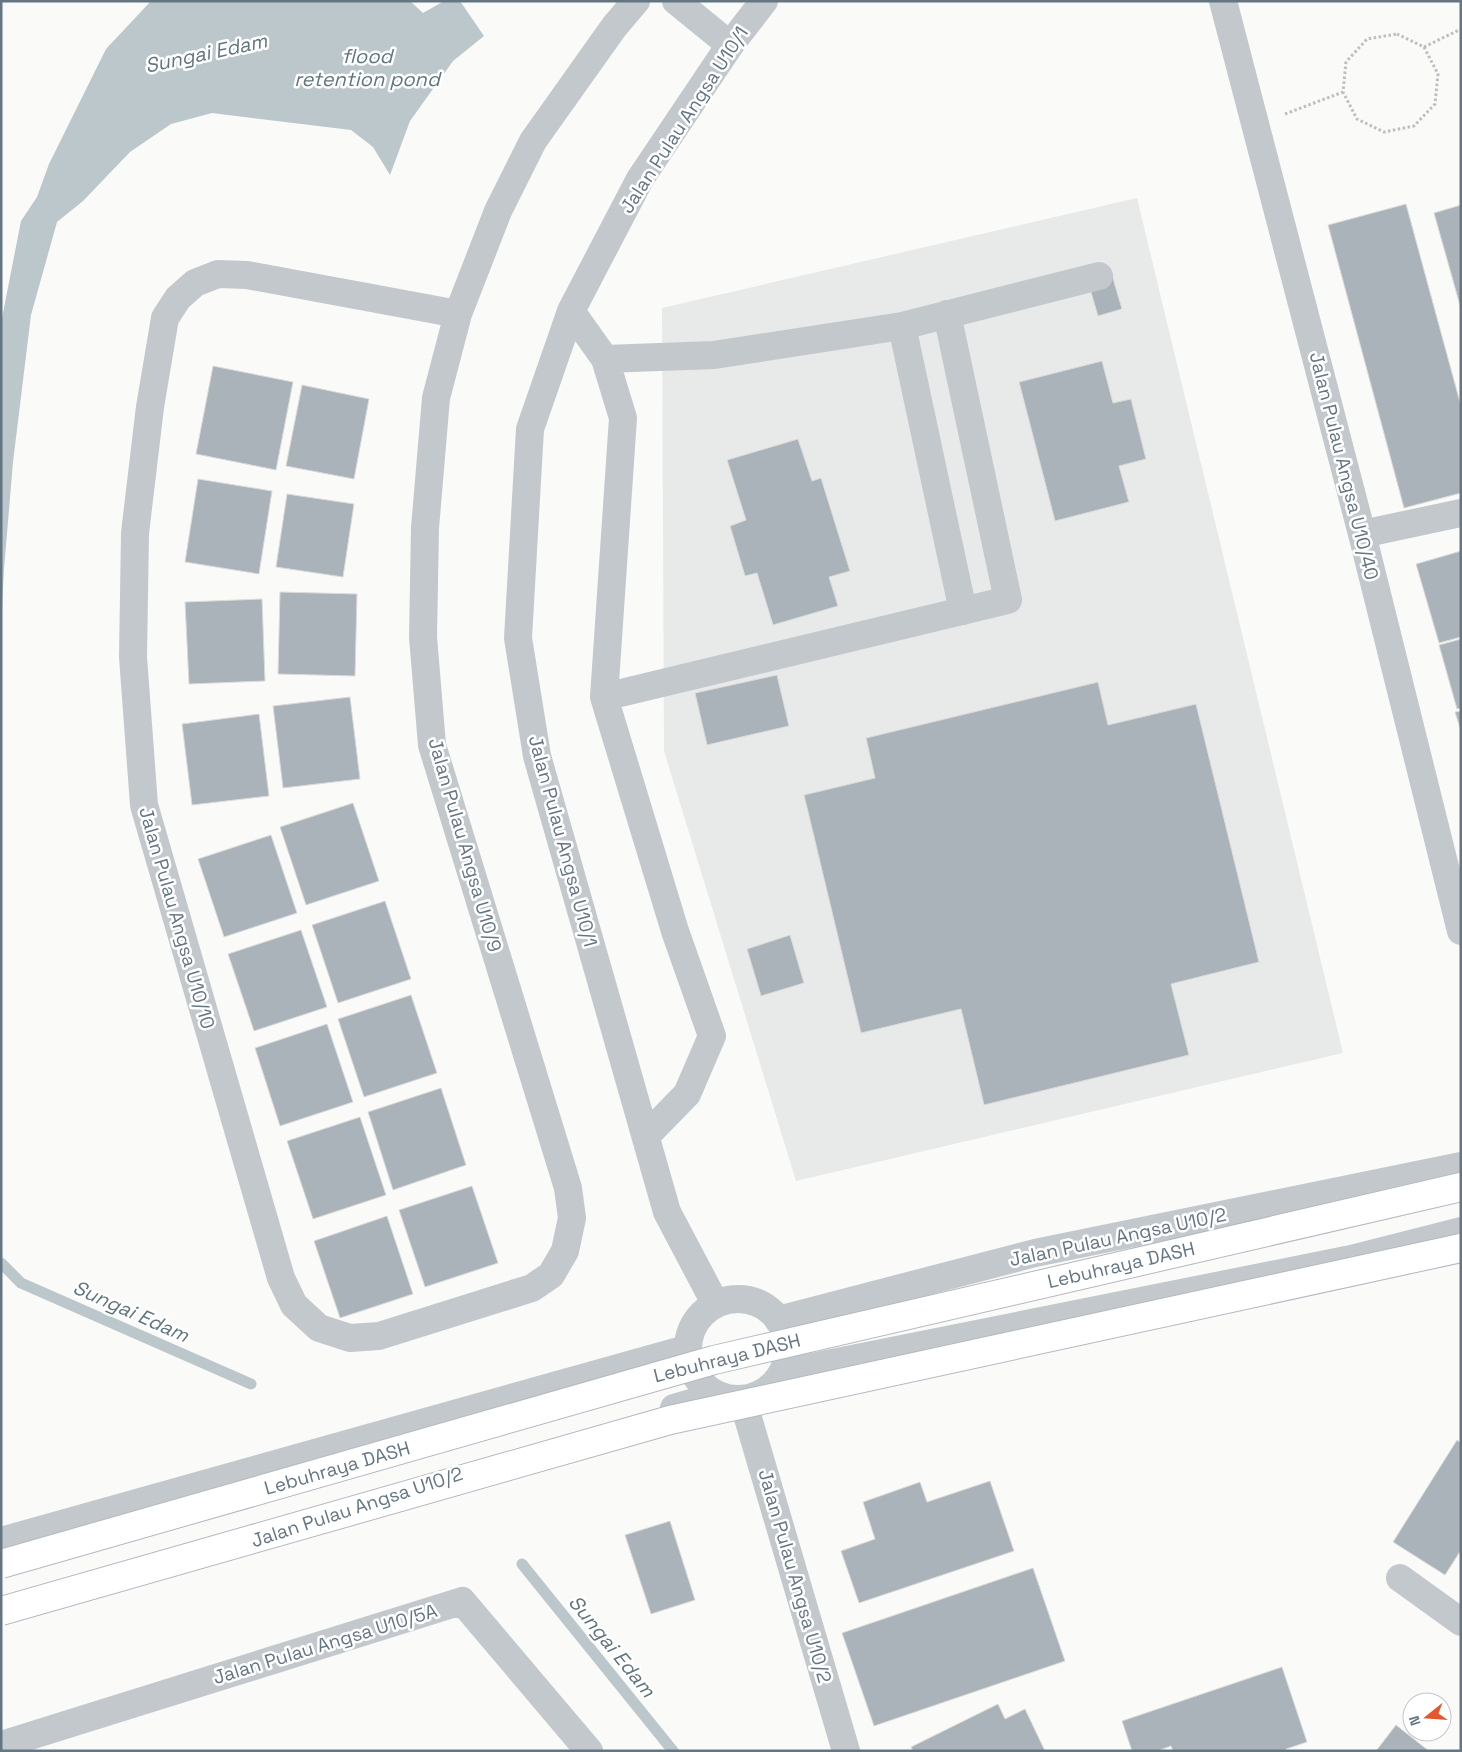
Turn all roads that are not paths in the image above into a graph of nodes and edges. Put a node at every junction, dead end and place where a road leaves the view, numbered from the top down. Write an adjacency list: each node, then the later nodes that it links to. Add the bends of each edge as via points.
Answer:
1 (636, 1): 8 (street, Jalan Pulau Angsa U10/9, via 533,141 498,211)
2 (676, 1): 5 (street)
3 (764, 1): 5 (street, Jalan Pulau Angsa U10/1)
4 (1223, 1): 13 (street, Jalan Pulau Angsa U10/40)
5 (730, 45): 7 (street, Jalan Pulau Angsa U10/1, via 640,179)
6 (1099, 276): 9 (street)
7 (571, 311): 11 (street); 17 (street, Jalan Pulau Angsa U10/1, via 530,429 518,638 537,756)
8 (458, 314): 23 (street, Jalan Pulau Angsa U10/9, via 436,398 425,528 423,637 432,745 568,1188 572,1218 565,1251 551,1275 532,1288); 23 (street, Jalan Pulau Angsa U10/10, via 247,275 218,274 195,283 178,298 165,318 150,406 135,533 133,657 144,806 281,1278 294,1305 319,1328 350,1338 379,1336)
9 (947, 314): 10 (street); 14 (street, via 1008,600)
10 (902, 326): 11 (street, via 714,355); 14 (street)
11 (605, 359): 15 (street, via 623,418)
12 (1461, 513): 13 (street)
13 (1362, 534): 16 (street, Jalan Pulau Angsa U10/40)
14 (963, 611): 15 (street)
15 (604, 697): 17 (street, via 675,931 712,1036 687,1094)
16 (1461, 931)
17 (646, 1136): 22 (street, Jalan Pulau Angsa U10/1, via 667,1212)
18 (1461, 1166): 24 (street, Jalan Pulau Angsa U10/2, via 1035,1253)
19 (1461, 1187): 30 (highway, Lebuhraya DASH, bridge, via 714,1360)
20 (1461, 1231): 26 (street, via 1350,1259)
21 (1461, 1248): 32 (highway, bridge, via 670,1420)
22 (715, 1303): 24 (street, via 744,1298 771,1309); 25 (street, via 694,1322)
23 (437, 1318)
24 (778, 1320): 26 (street, via 787,1333 787,1364)
25 (686, 1349): 27 (street, via 694,1377); 29 (street)
26 (782, 1373): 28 (street, via 771,1389)
27 (715, 1396): 28 (street); 34 (street, Jalan Pulau Angsa U10/2, via 552,1442)
28 (743, 1401): 37 (street, Jalan Pulau Angsa U10/2)
29 (1, 1542)
30 (1, 1564)
31 (1400, 1578): 33 (street)
32 (1, 1611)
33 (1461, 1622)
34 (1, 1624)
35 (1, 1745): 36 (street, Jalan Pulau Angsa U10/5A, via 462,1601)
36 (589, 1751)
37 (846, 1751)

